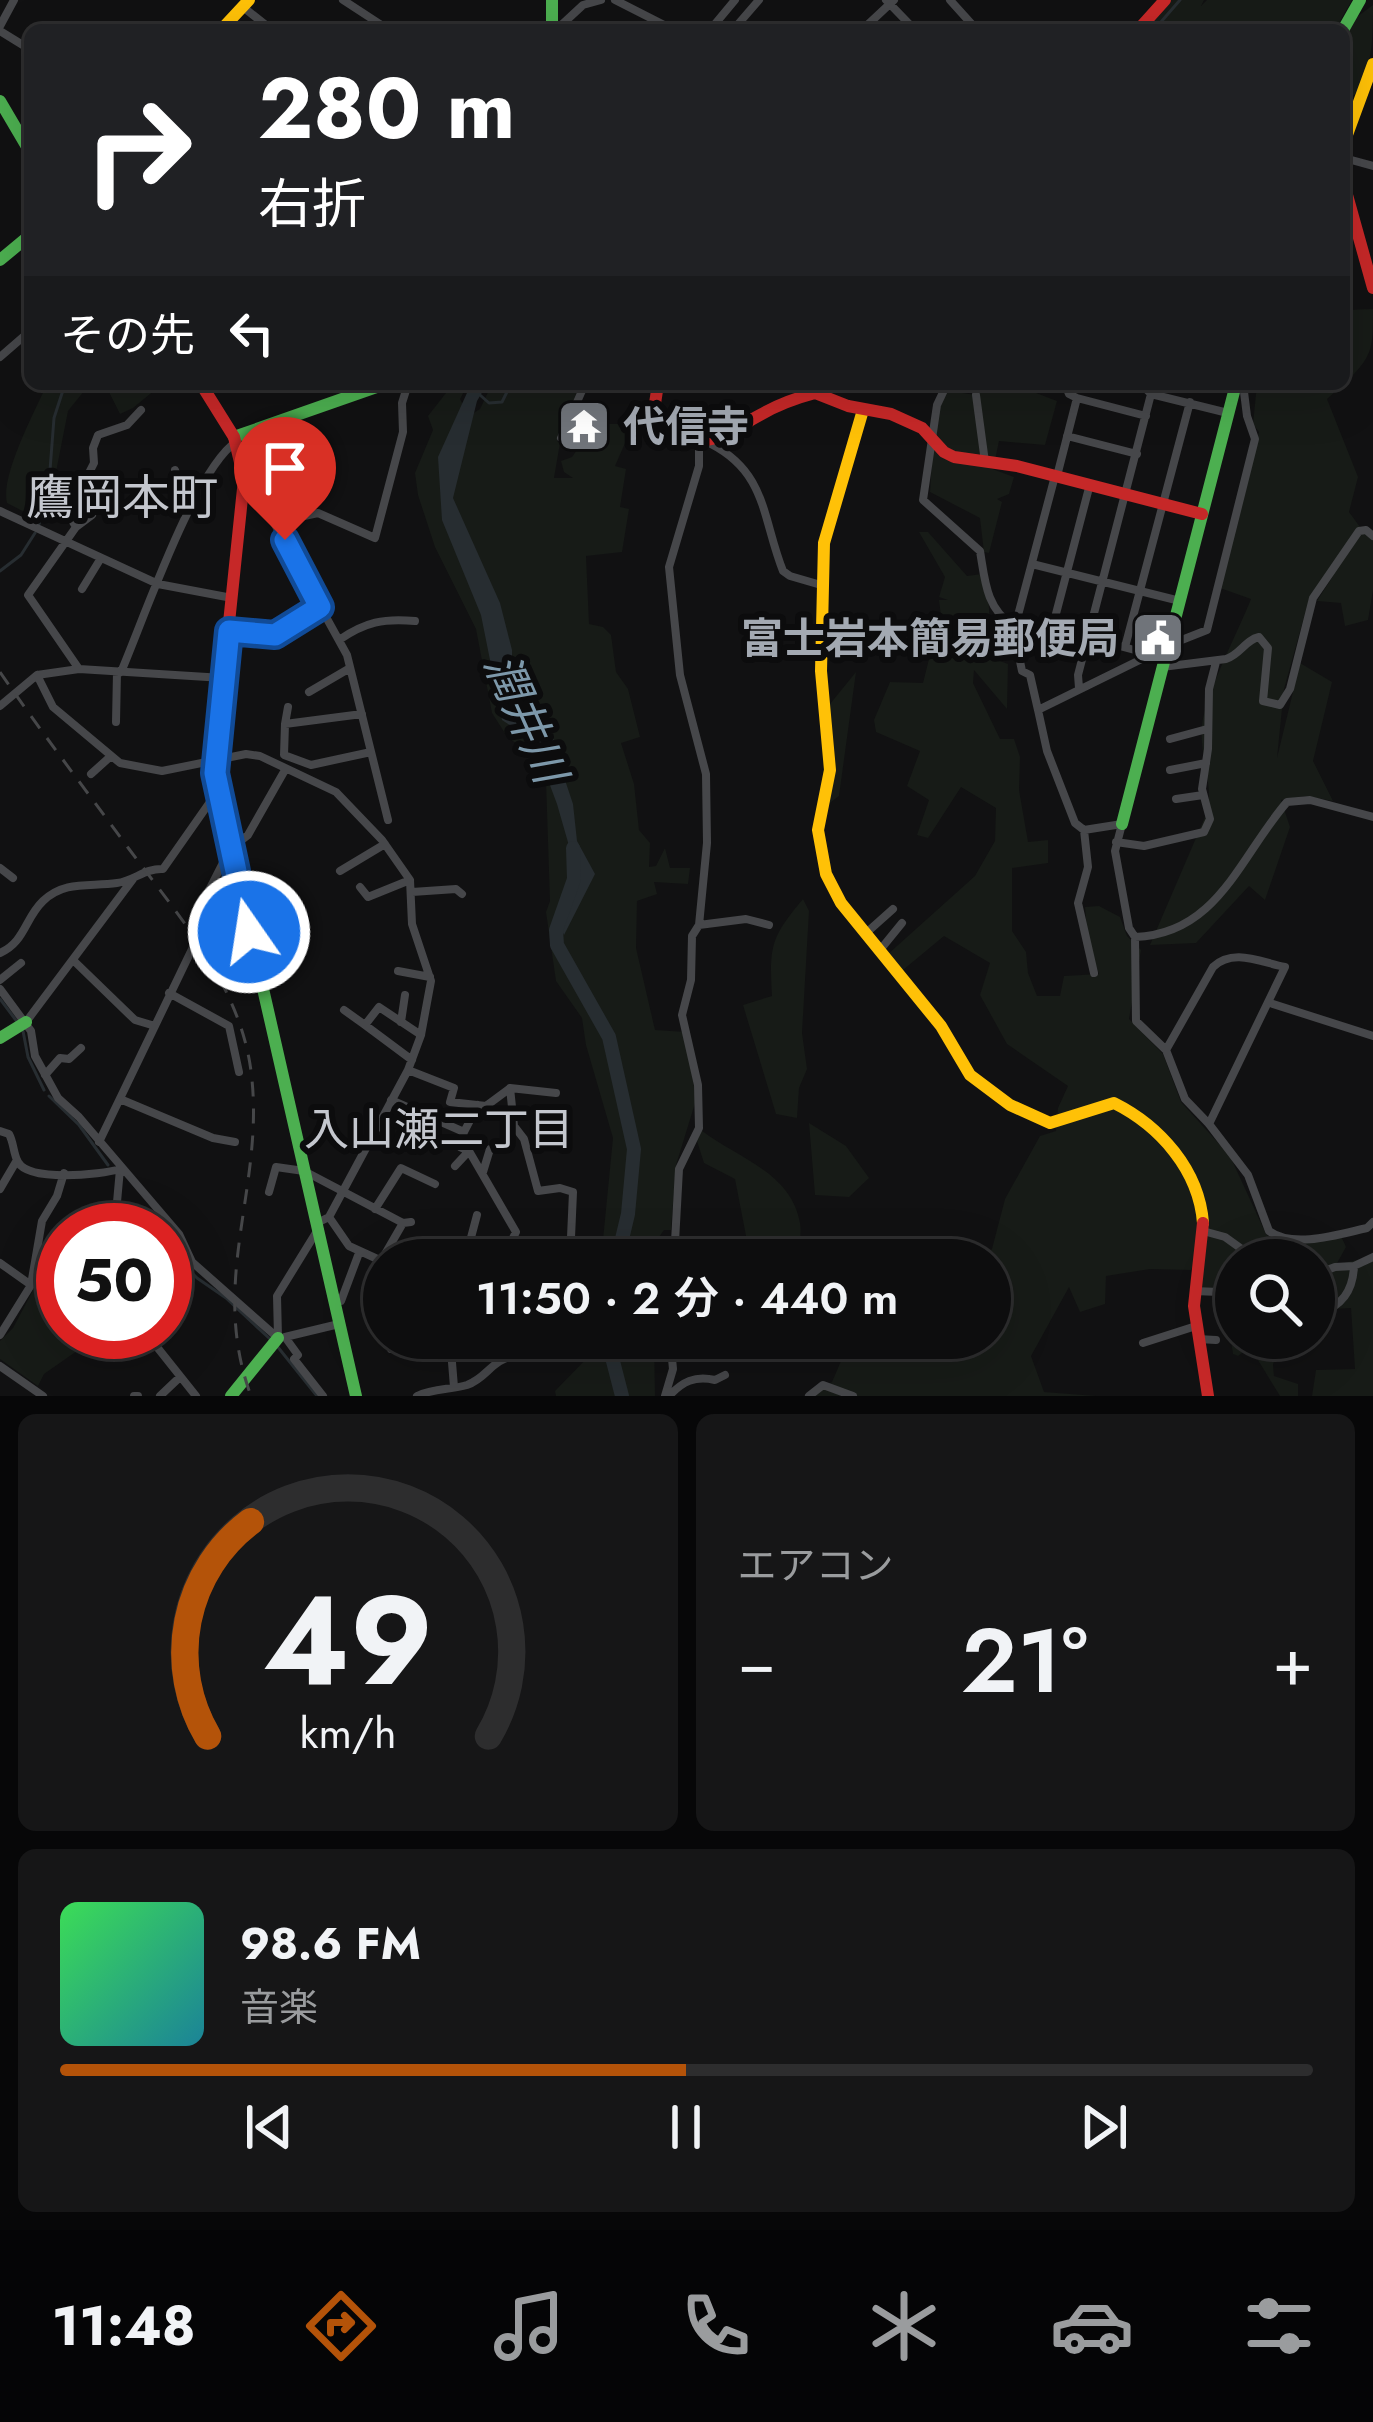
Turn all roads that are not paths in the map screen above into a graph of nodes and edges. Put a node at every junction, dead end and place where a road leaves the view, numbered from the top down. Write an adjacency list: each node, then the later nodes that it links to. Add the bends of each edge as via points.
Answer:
1 (14, 0): 19 (street)
2 (343, 0): 10 (street)
3 (601, 0): 11 (street)
4 (615, 0): 12 (street)
5 (735, 0): 13 (street)
6 (759, 0): 14 (street)
7 (950, 0): 17 (street)
8 (1165, 0): 18 (street)
9 (890, 1): 15 (street); 16 (street)
10 (377, 24)
11 (561, 24)
12 (664, 24)
13 (715, 24)
14 (739, 24)
15 (868, 24)
16 (910, 24)
17 (972, 24)
18 (1143, 24)
19 (0, 29)
20 (1373, 64): 22 (street)
21 (0, 101): 23 (street)
22 (1350, 127)
23 (24, 142)
24 (1350, 206): 27 (street)
25 (24, 240): 26 (street)
26 (0, 260)
27 (1373, 288)
28 (24, 336): 29 (street)
29 (0, 357)
30 (205, 390): 53 (street)
31 (369, 390): 53 (street)
32 (406, 390): 69 (street, via 375,538 318,513 295,518)
33 (582, 390): 52 (street)
34 (657, 390): 54 (street, via 660,429)
35 (813, 390): 54 (street)
36 (822, 390): 47 (street)
37 (944, 390): 50 (street)
38 (1067, 390): 44 (street)
39 (1147, 390): 42 (street)
40 (1237, 390): 48 (street)
41 (1240, 390): 88 (street, via 1255,439 1208,630)
42 (1151, 394): 45 (street); 49 (street)
43 (976, 395): 56 (street)
44 (1077, 398): 49 (street); 51 (street)
45 (1190, 402): 48 (street); 63 (street)
46 (141, 410): 67 (street, via 98,435 94,464 68,514)
47 (863, 410): 50 (street, via 892,414); 76 (street, via 826,527)
48 (1228, 413): 66 (street)
49 (1146, 416): 55 (street)
50 (932, 436): 56 (street, via 944,452); 99 (street, via 923,500 980,551 985,591 1013,626)
51 (1067, 436): 55 (street); 58 (street)
52 (561, 438)
53 (235, 440): 59 (street); 62 (street)
54 (705, 443): 76 (street, via 741,461 752,478 783,571); 132 (street, via 669,567 680,675 706,774)
55 (1137, 454): 61 (street)
56 (986, 464): 58 (street)
57 (175, 470): 62 (street, via 181,488)
58 (1056, 476): 60 (street); 72 (street)
59 (244, 479): 69 (street); 79 (street)
60 (1090, 484): 61 (street); 73 (street)
61 (1127, 494): 63 (street); 74 (street)
62 (197, 498): 75 (street)
63 (1164, 505): 66 (street); 78 (street)
64 (0, 511): 70 (street)
65 (92, 514): 67 (street)
66 (1202, 514): 80 (street)
67 (76, 527): 70 (street)
68 (1373, 536): 89 (street, via 1359,531 1313,598 1280,705 1263,700 1266,642 1259,637)
69 (285, 540): 81 (street)
70 (65, 542): 71 (street); 91 (street, via 28,596)
71 (101, 559): 75 (street); 77 (street)
72 (1032, 564): 73 (street); 83 (street, via 1018,619)
73 (1067, 573): 74 (street); 83 (street)
74 (1103, 582): 78 (street); 85 (street)
75 (158, 584): 79 (street); 92 (street)
76 (821, 585): 134 (street, via 830,765 819,840 831,889)
77 (82, 589)
78 (1141, 591): 80 (street); 87 (street)
79 (233, 598): 84 (street)
80 (1180, 602): 88 (street)
81 (320, 607): 84 (street, via 275,635); 86 (street)
82 (415, 621): 86 (street, via 386,618)
83 (1052, 629): 85 (street)
84 (229, 631): 94 (street)
85 (1089, 638): 87 (street); 95 (street)
86 (339, 640): 90 (street)
87 (1125, 647): 88 (street)
88 (1162, 656): 89 (street); 95 (street); 117 (street)
89 (1216, 662): 103 (street)
90 (350, 668): 96 (street); 100 (street)
91 (79, 669): 92 (street); 93 (street)
92 (119, 672): 94 (street); 101 (street)
93 (37, 674): 97 (street); 106 (street, via 52,707)
94 (223, 679): 107 (street)
95 (1078, 688): 99 (street)
96 (310, 692)
97 (3, 702)
98 (287, 707): 102 (street)
99 (1038, 710): 118 (street, via 1047,751)
100 (362, 714): 102 (street); 105 (street)
101 (116, 722)
102 (285, 724): 105 (street, via 284,755 311,765)
103 (1207, 729): 104 (street); 108 (street)
104 (1170, 739)
105 (371, 752): 116 (street)
106 (111, 756): 107 (street, via 162,771); 111 (street)
107 (216, 760): 109 (street, via 260,756); 112 (street)
108 (1206, 763): 110 (street); 113 (street)
109 (286, 770): 120 (street, via 336,792); 121 (street, via 248,835)
110 (1170, 770)
111 (91, 774)
112 (218, 791): 121 (street); 125 (street, via 163,869)
113 (1203, 795): 114 (street); 119 (street, via 1210,819 1204,832 1144,846)
114 (1176, 799)
115 (1373, 817): 135 (street, via 1287,802 1199,917)
116 (388, 820)
117 (1122, 824): 118 (street); 119 (street)
118 (1084, 830): 141 (street, via 1088,866 1078,903)
119 (1116, 842): 135 (street)
120 (385, 844): 123 (street); 126 (street)
121 (230, 849): 144 (street); 177 (street)
122 (0, 868): 124 (street)
123 (340, 871)
124 (13, 878)
125 (134, 878): 137 (street, via 70,885 44,900 19,940); 138 (street)
126 (410, 880): 127 (street, via 368,897); 128 (street)
127 (360, 887)
128 (412, 892): 129 (street); 142 (street, via 412,924)
129 (462, 894)
130 (893, 909): 134 (street)
131 (902, 923): 136 (street)
132 (699, 925): 133 (street); 194 (street, via 682,1015 699,1128 679,1169)
133 (769, 925)
134 (865, 934): 136 (street)
135 (1135, 937): 158 (street, via 1136,1021)
136 (879, 951): 189 (street, via 986,1091 1049,1123 1114,1102 1148,1125 1197,1187)
137 (0, 952)
138 (73, 960): 151 (street); 153 (street, via 135,1020)
139 (21, 963): 143 (street)
140 (398, 971): 142 (street)
141 (1094, 974)
142 (430, 977): 149 (street)
143 (0, 985): 151 (street)
144 (170, 992): 153 (street); 160 (street, via 230,1026)
145 (405, 995): 147 (street)
146 (1270, 1003): 155 (street); 158 (street, via 1285,967 1222,958); 167 (street)
147 (403, 1008): 149 (street); 150 (street)
148 (344, 1010): 152 (street)
149 (425, 1011): 154 (street)
150 (401, 1022): 152 (street, via 379,1007); 154 (street)
151 (22, 1024): 156 (street); 161 (street)
152 (365, 1025): 159 (street)
153 (154, 1026): 164 (street)
154 (421, 1035): 159 (street)
155 (1373, 1036)
156 (0, 1038)
157 (81, 1048): 161 (street)
158 (1166, 1050): 167 (street, via 1184,1099)
159 (410, 1065): 165 (street); 166 (street, via 454,1088 450,1102)
160 (239, 1072)
161 (44, 1075): 171 (street)
162 (510, 1088): 163 (street); 166 (street); 193 (street, via 514,1126 538,1191 573,1192)
163 (556, 1093)
164 (120, 1099): 170 (street); 171 (street)
165 (391, 1100): 169 (street); 183 (street)
166 (478, 1106): 169 (street)
167 (1210, 1124): 187 (street, via 1248,1174 1275,1236 1312,1238)
168 (0, 1131): 174 (street, via 14,1142)
169 (464, 1132): 173 (street, via 458,1143)
170 (235, 1142)
171 (98, 1143): 176 (street)
172 (490, 1149): 179 (street)
173 (469, 1151): 175 (street); 179 (street)
174 (16, 1160): 178 (street, via 49,1177); 181 (street)
175 (455, 1166)
176 (120, 1169): 178 (street); 184 (street); 211 (street, via 179,1234 192,1262)
177 (304, 1171): 182 (street, via 276,1167); 183 (street); 188 (street)
178 (64, 1172): 203 (street, via 42,1221)
179 (482, 1173): 192 (street, via 517,1232)
180 (434, 1184): 185 (street, via 401,1168)
181 (0, 1189)
182 (269, 1192)
183 (340, 1192): 185 (street); 188 (street)
184 (117, 1203)
185 (375, 1209): 190 (street, via 407,1222)
186 (477, 1214): 191 (street)
187 (1373, 1222)
188 (321, 1224): 196 (street); 206 (street); 211 (street, via 278,1296)
189 (1203, 1231): 195 (street); 204 (street)
190 (396, 1239)
191 (470, 1239)
192 (513, 1239)
193 (571, 1239)
194 (675, 1239)
195 (1228, 1239)
196 (359, 1253): 197 (street); 206 (street, via 341,1301)
197 (363, 1255)
198 (1373, 1258): 200 (street)
199 (0, 1263): 203 (street)
200 (1354, 1266): 201 (street); 207 (street, via 1353,1285)
201 (1335, 1267)
202 (36, 1280): 203 (street)
203 (31, 1285): 210 (street)
204 (1194, 1292): 205 (street); 209 (street)
205 (1215, 1292)
206 (334, 1301): 208 (street)
207 (1335, 1308)
208 (339, 1324): 211 (street); 229 (street)
209 (1197, 1333): 212 (street); 213 (street); 234 (street)
210 (0, 1335)
211 (281, 1337): 227 (street); 228 (street)
212 (1215, 1340)
213 (1143, 1343)
214 (165, 1359): 221 (street)
215 (452, 1359): 223 (street)
216 (502, 1359): 223 (street)
217 (673, 1359): 231 (street)
218 (676, 1359): 222 (street)
219 (0, 1366): 224 (street)
220 (724, 1375): 222 (street)
221 (179, 1378): 225 (street); 226 (street)
222 (680, 1384): 231 (street)
223 (454, 1387): 230 (street)
224 (43, 1396)
225 (160, 1396)
226 (196, 1396)
227 (231, 1396)
228 (323, 1396)
229 (356, 1396)
230 (417, 1396)
231 (667, 1396)
232 (809, 1396): 233 (street, via 823,1385)
233 (853, 1396)
234 (1208, 1396)

